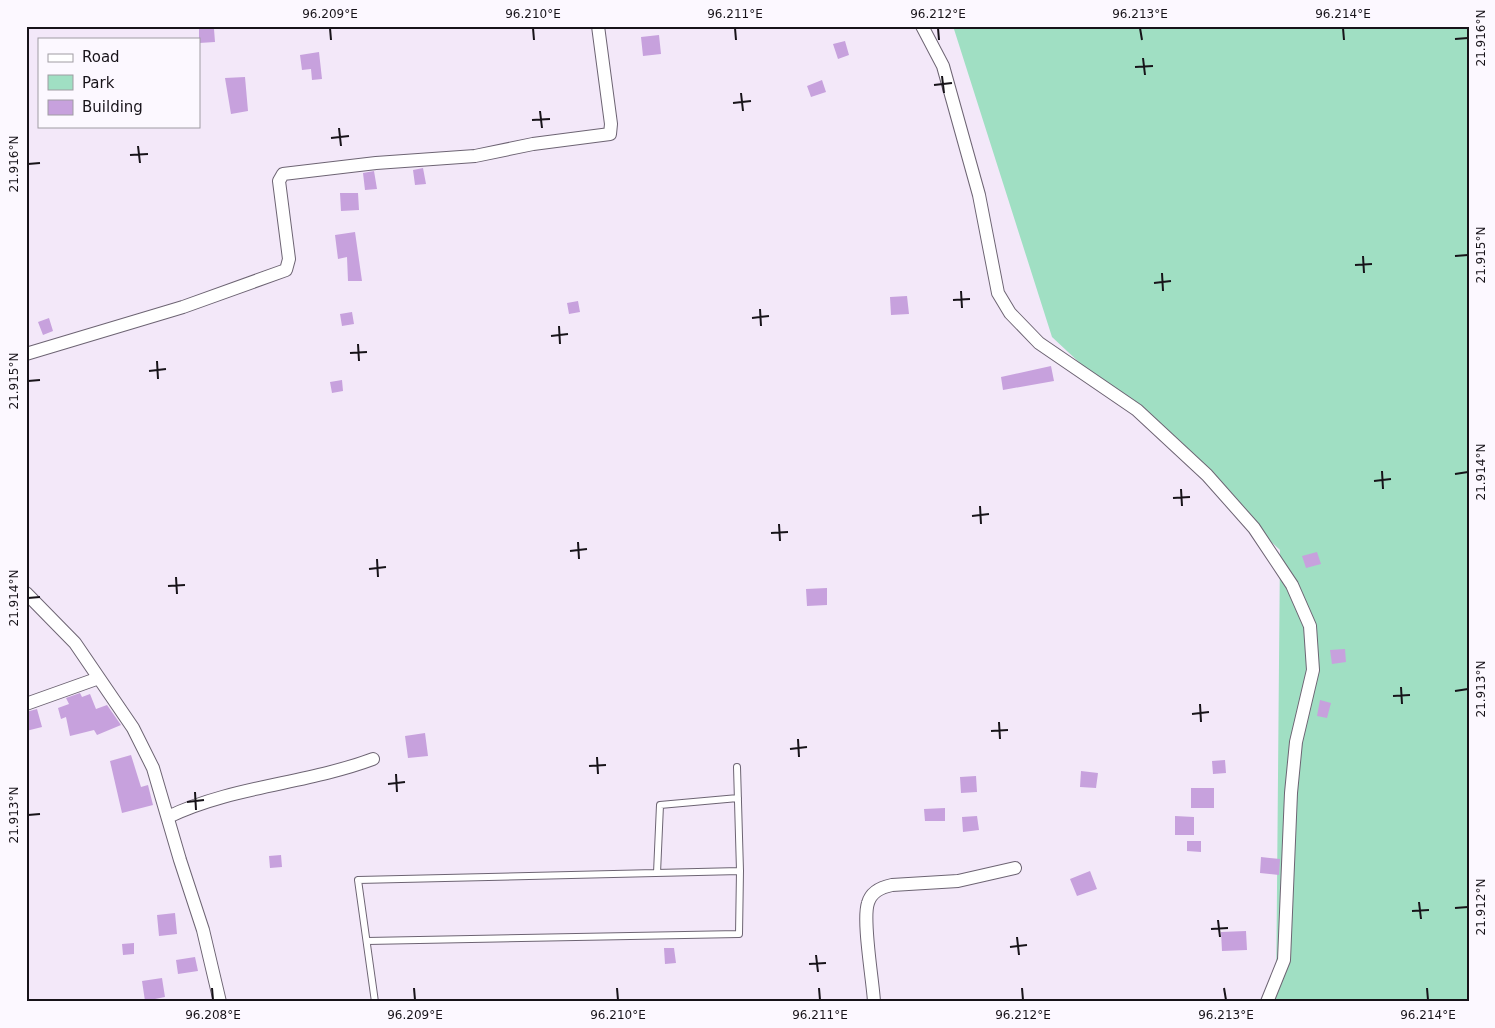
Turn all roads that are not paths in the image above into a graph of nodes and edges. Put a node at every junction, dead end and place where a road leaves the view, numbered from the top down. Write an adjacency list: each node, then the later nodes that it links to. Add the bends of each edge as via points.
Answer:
1 (598, 26): 3 (street, via 610,134 533,144 475,156 283,174 279,181 289,259 286,270 183,306)
2 (922, 26): 18 (street, via 943,66 979,196 998,293 1010,313 1039,343 1137,410 1207,475 1254,528 1292,585 1310,626 1313,670 1296,742 1284,960)
3 (26, 354)
4 (26, 592): 5 (street, via 75,643)
5 (99, 678): 6 (street); 10 (street, via 133,728)
6 (26, 704)
7 (373, 759): 10 (street, via 300,781 232,794)
8 (737, 767): 9 (lane)
9 (738, 798): 12 (lane); 13 (lane, via 660,805)
10 (174, 815): 15 (street)
11 (1015, 868): 17 (street, via 958,881 892,885 874,893 868,903 867,924)
12 (740, 871): 13 (lane); 14 (lane, via 739,934)
13 (657, 873): 14 (lane, via 358,880)
14 (367, 941): 16 (lane)
15 (220, 1002)
16 (375, 1002)
17 (874, 1002)
18 (1267, 1002)

